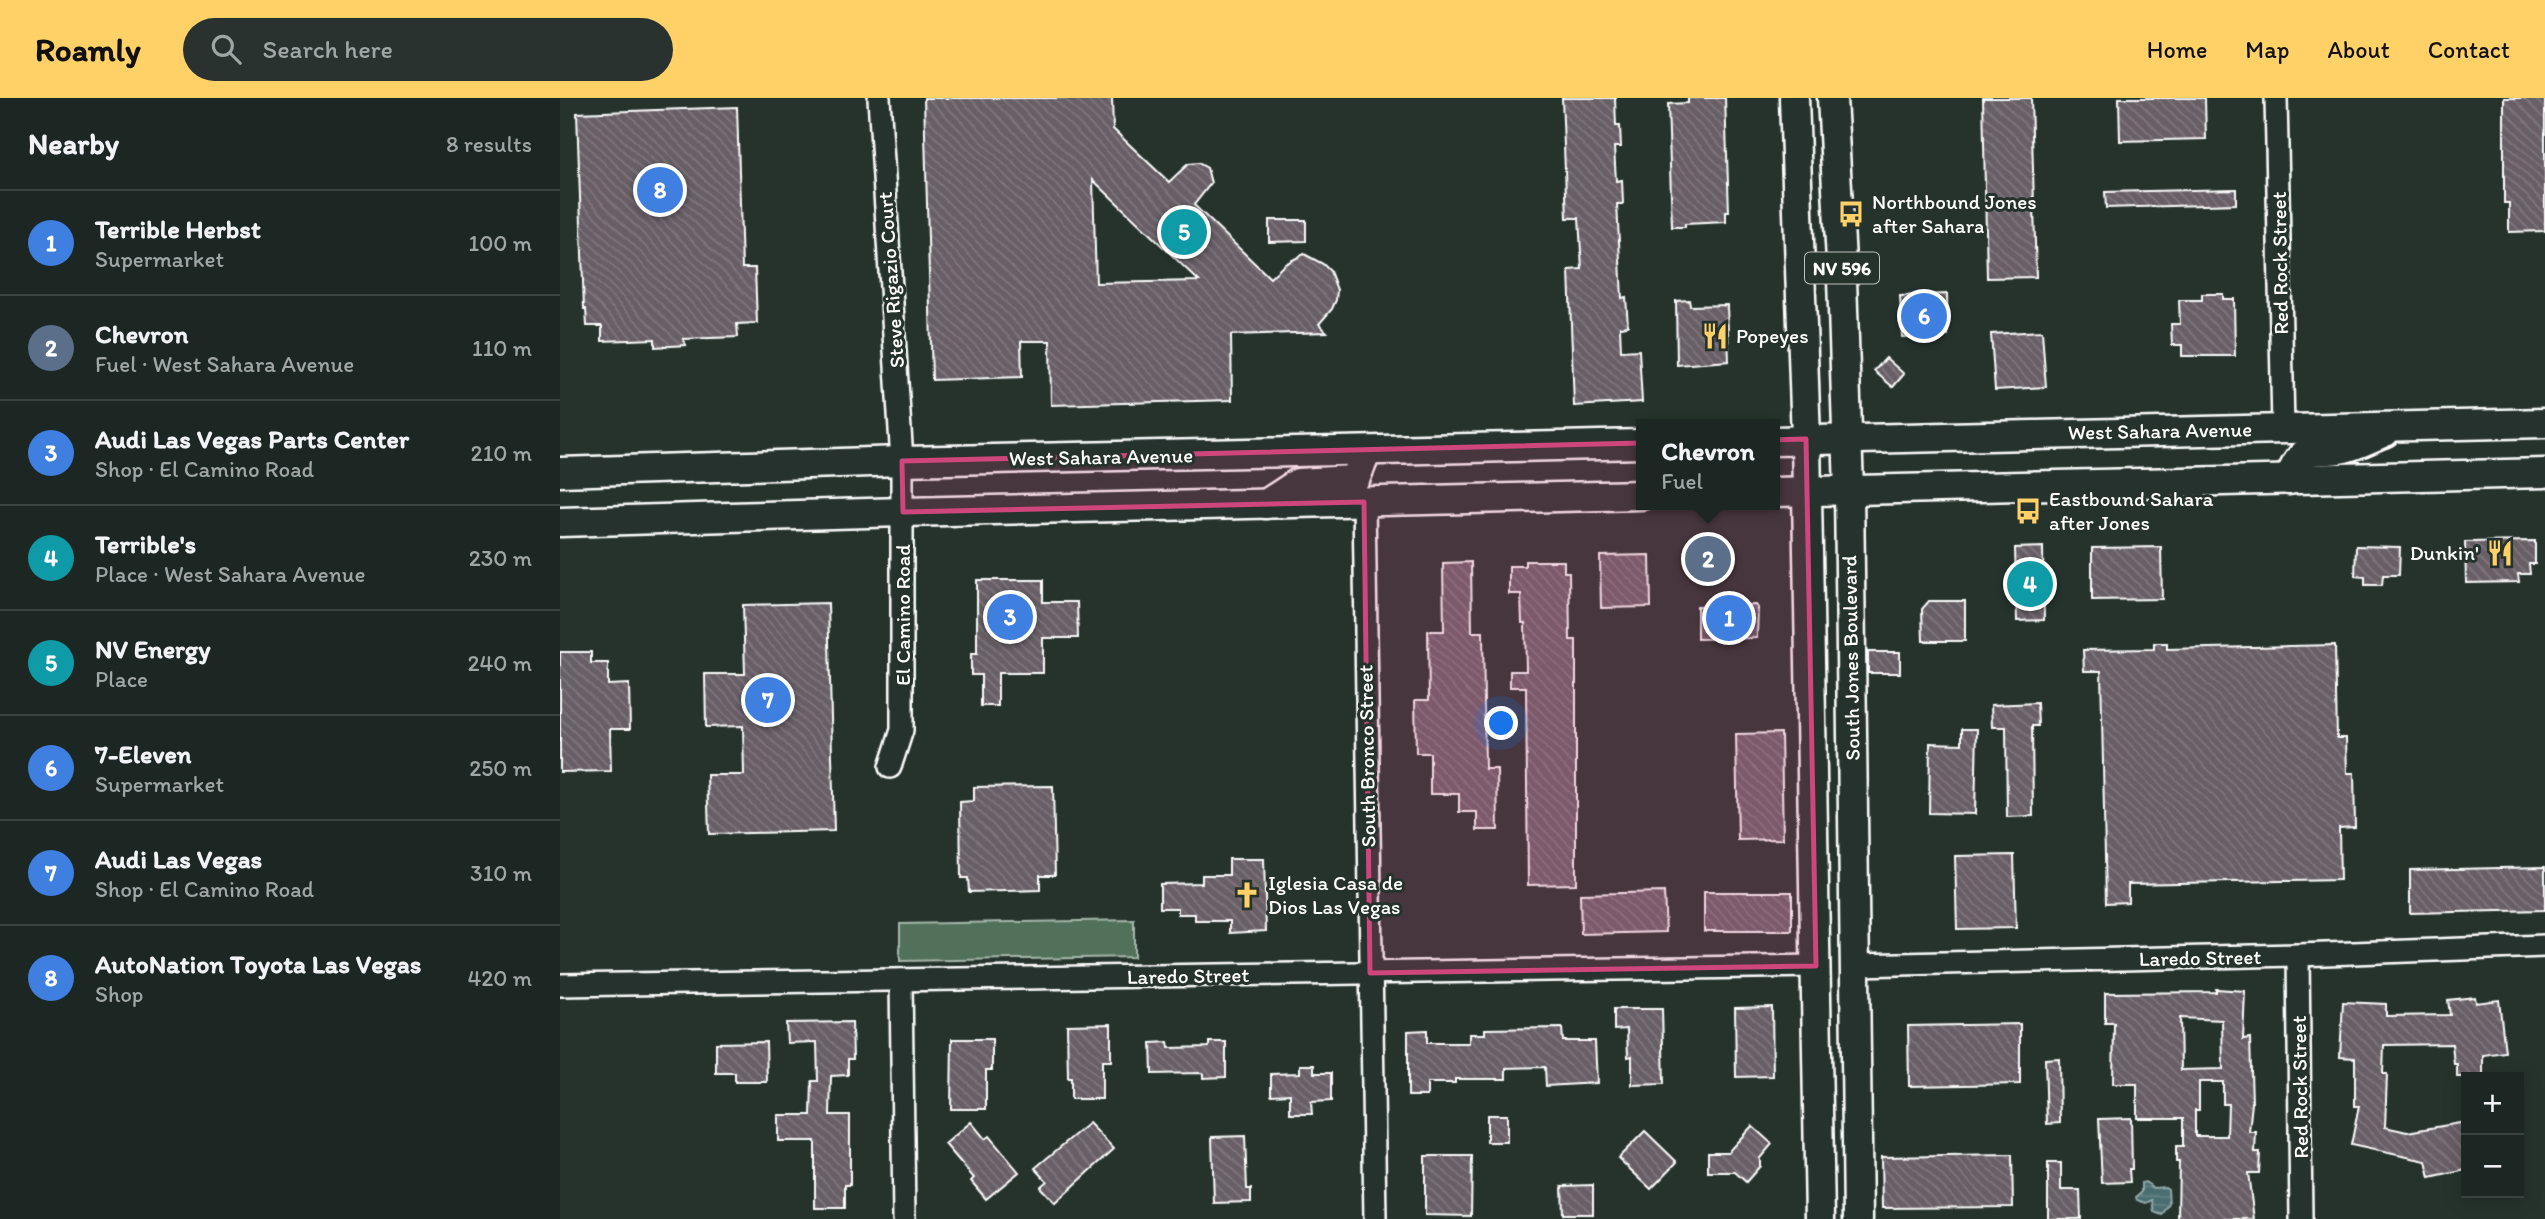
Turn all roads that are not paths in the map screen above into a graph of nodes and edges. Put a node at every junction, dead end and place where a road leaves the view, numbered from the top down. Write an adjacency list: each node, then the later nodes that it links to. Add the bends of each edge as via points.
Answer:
1 (879, 98): 13 (street, Steve Rigazio Court)
2 (1794, 98): 9 (main road, South Jones Boulevard / NV 596)
3 (1832, 98): 8 (main road, South Jones Boulevard / NV 596)
4 (2276, 98): 7 (street, Red Rock Street)
5 (2545, 423): 6 (main road, West Sahara Avenue)
6 (2402, 425): 7 (main road, West Sahara Avenue); 16 (main road, via 2344,448 2312,449 2293,468)
7 (2284, 427): 8 (main road, West Sahara Avenue)
8 (1847, 438): 9 (main road, West Sahara Avenue); 18 (main road, South Jones Boulevard / NV 596)
9 (1807, 439): 10 (main road, West Sahara Avenue); 17 (main road, South Jones Boulevard / NV 596)
10 (1780, 440)
11 (1636, 444): 12 (main road, West Sahara Avenue)
12 (1367, 451): 13 (main road, West Sahara Avenue); 22 (main road, via 1352,480 1298,483)
13 (902, 461): 14 (main road, West Sahara Avenue); 23 (street, El Camino Road)
14 (560, 472)
15 (2545, 473): 16 (main road)
16 (2289, 480): 18 (main road)
17 (1807, 491): 18 (main road); 19 (main road); 29 (main road, South Jones Boulevard)
18 (1849, 491): 28 (main road, South Jones Boulevard)
19 (1780, 492)
20 (1636, 495): 21 (main road)
21 (1364, 502): 22 (main road); 30 (street, South Bronco Street)
22 (1266, 504): 23 (main road)
23 (903, 512): 24 (main road); 25 (street, El Camino Road, via 902,730)
24 (560, 522)
25 (890, 767)
26 (2545, 946): 27 (street, Laredo Street)
27 (2298, 955): 28 (street, Laredo Street); 38 (street, Red Rock Street)
28 (1855, 965): 33 (main road, South Jones Boulevard)
29 (1816, 966): 30 (street, Laredo Street); 33 (main road, via 1832,982 1833,1021); 36 (main road, South Jones Boulevard)
30 (1370, 973): 31 (street, Laredo Street); 35 (street, South Bronco Street)
31 (901, 980): 32 (street, Laredo Street); 34 (street)
32 (560, 985)
33 (1855, 1069): 37 (main road, South Jones Boulevard)
34 (904, 1219)
35 (1374, 1219)
36 (1820, 1219)
37 (1858, 1219)
38 (2301, 1219)

